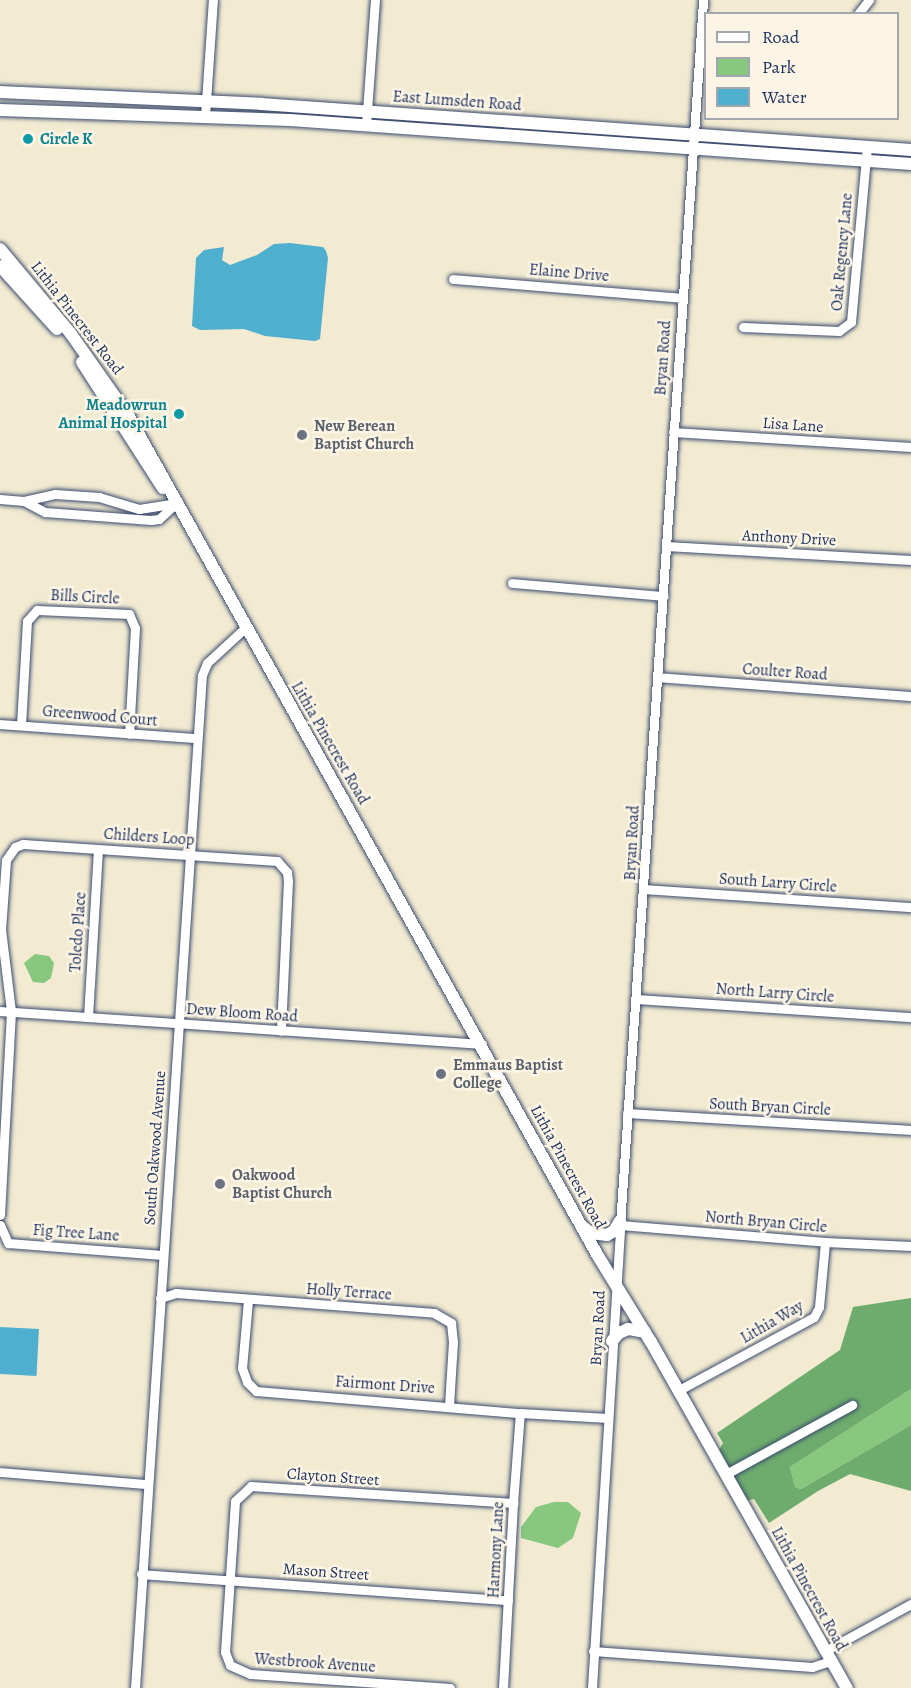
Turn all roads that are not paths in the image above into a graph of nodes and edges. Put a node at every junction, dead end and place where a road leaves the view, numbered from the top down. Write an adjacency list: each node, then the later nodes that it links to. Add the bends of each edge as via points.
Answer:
1 (213, 0): 9 (street)
2 (375, 0): 11 (street)
3 (703, 0): 13 (street, Bryan Road)
4 (870, 0): 5 (street)
5 (860, 12)
6 (0, 92): 7 (main road, East Lumsden Road)
7 (101, 98): 9 (main road, East Lumsden Road); 10 (main road, via 80,107 25,106)
8 (0, 110): 10 (main road, East Lumsden Road)
9 (205, 110): 10 (main road, East Lumsden Road); 11 (main road, East Lumsden Road); 12 (main road, East Lumsden Road)
10 (23, 112)
11 (367, 112): 12 (street); 13 (main road, East Lumsden Road)
12 (366, 125): 15 (main road, East Lumsden Road)
13 (694, 134): 14 (main road, East Lumsden Road); 15 (street, Bryan Road)
14 (867, 146): 16 (main road, East Lumsden Road); 17 (street, Oak Regency Lane)
15 (693, 147): 17 (main road, East Lumsden Road); 22 (street, Bryan Road)
16 (911, 150)
17 (866, 160): 18 (main road, East Lumsden Road); 23 (street, Oak Regency Lane, via 851,322 839,331)
18 (911, 164)
19 (0, 249): 25 (main road, Lithia Pinecrest Road, via 71,334)
20 (0, 266): 24 (main road, Lithia Pinecrest Road, via 74,350)
21 (453, 279): 22 (street, Elaine Drive)
22 (682, 298): 26 (street, Bryan Road)
23 (743, 327)
24 (113, 406): 25 (main road, via 119,414); 30 (main road, Lithia Pinecrest Road, via 155,479)
25 (128, 415): 30 (main road, Lithia Pinecrest Road)
26 (673, 432): 27 (street, Lisa Lane); 31 (street, Bryan Road)
27 (911, 447)
28 (0, 499): 29 (street)
29 (24, 501): 30 (street, via 55,494 99,497 139,509); 30 (street, via 45,512 151,520 159,519)
30 (176, 503): 35 (main road, Lithia Pinecrest Road)
31 (666, 546): 32 (street, Anthony Drive); 34 (street, Bryan Road)
32 (911, 560)
33 (512, 583): 34 (street)
34 (663, 596): 36 (street, Bryan Road)
35 (246, 627): 41 (street, South Oakwood Avenue, via 207,663 202,675); 53 (main road, Lithia Pinecrest Road)
36 (657, 677): 37 (street, Coulter Road); 44 (street, Bryan Road)
37 (911, 696)
38 (0, 724): 39 (street, Greenwood Court)
39 (21, 725): 40 (street, Greenwood Court); 40 (street, Bills Circle, via 27,621 37,610 129,614 135,628)
40 (129, 734): 41 (street, Greenwood Court)
41 (197, 738): 43 (street, South Oakwood Avenue)
42 (98, 849): 43 (street, Childers Loop); 48 (street, Childers Loop, via 23,844 9,852 1,930); 49 (street, Toledo Place)
43 (189, 855): 51 (street, South Oakwood Avenue); 52 (street, Childers Loop, via 277,861 287,872)
44 (644, 889): 45 (street, South Larry Circle); 46 (street, Bryan Road)
45 (911, 907)
46 (637, 999): 50 (street, North Larry Circle); 54 (street, Bryan Road)
47 (0, 1011): 48 (street, Dew Bloom Road)
48 (11, 1011): 49 (street, Dew Bloom Road); 56 (street)
49 (88, 1017): 51 (street, Dew Bloom Road)
50 (911, 1017)
51 (178, 1024): 52 (street, Dew Bloom Road); 62 (street, South Oakwood Avenue)
52 (281, 1031): 53 (street, Dew Bloom Road)
53 (482, 1044): 59 (main road, Lithia Pinecrest Road)
54 (627, 1113): 55 (street, South Bryan Circle); 57 (street, Bryan Road)
55 (911, 1130)
56 (0, 1215)
57 (620, 1223): 59 (main road, via 604,1236); 60 (street, North Bryan Circle); 63 (street, Bryan Road)
58 (0, 1225): 62 (street, Fig Tree Lane, via 8,1243)
59 (581, 1226): 63 (main road, Lithia Pinecrest Road)
60 (825, 1242): 61 (street, North Bryan Circle); 68 (street, Lithia Way, via 819,1306 814,1317)
61 (911, 1246)
62 (163, 1255): 64 (street, South Oakwood Avenue)
63 (616, 1284): 66 (main road, Lithia Pinecrest Road); 67 (street, Bryan Road)
64 (160, 1298): 65 (street, Holly Terrace, via 176,1293); 75 (street, South Oakwood Avenue)
65 (248, 1300): 69 (street, Holly Terrace, via 434,1313 451,1323); 69 (street, Fairmont Drive, via 242,1368 247,1382 256,1391)
66 (645, 1332): 67 (main road, via 628,1329); 68 (main road, Lithia Pinecrest Road)
67 (612, 1341): 72 (street, Bryan Road)
68 (679, 1390): 74 (main road, Lithia Pinecrest Road)
69 (449, 1405): 71 (street, Fairmont Drive)
70 (852, 1405): 74 (street)
71 (520, 1413): 72 (street, Fairmont Drive); 76 (street, Harmony Lane)
72 (608, 1418): 81 (street, Bryan Road)
73 (0, 1472): 75 (street)
74 (726, 1474): 82 (main road, Lithia Pinecrest Road)
75 (147, 1484): 77 (street, South Oakwood Avenue)
76 (513, 1503): 78 (street, Clayton Street, via 252,1486 235,1501); 79 (street, Harmony Lane)
77 (141, 1574): 78 (street, Mason Street); 83 (street, South Oakwood Avenue)
78 (230, 1580): 79 (street, Mason Street); 84 (street, Westbrook Avenue, via 225,1652 230,1665 239,1671)
79 (508, 1600): 85 (street, Harmony Lane)
80 (911, 1604): 82 (street)
81 (593, 1651): 82 (street, via 812,1667); 86 (street, Bryan Road)
82 (828, 1656): 87 (main road, Lithia Pinecrest Road)
83 (135, 1688)
84 (450, 1688)
85 (503, 1688)
86 (592, 1688)
87 (847, 1688)

